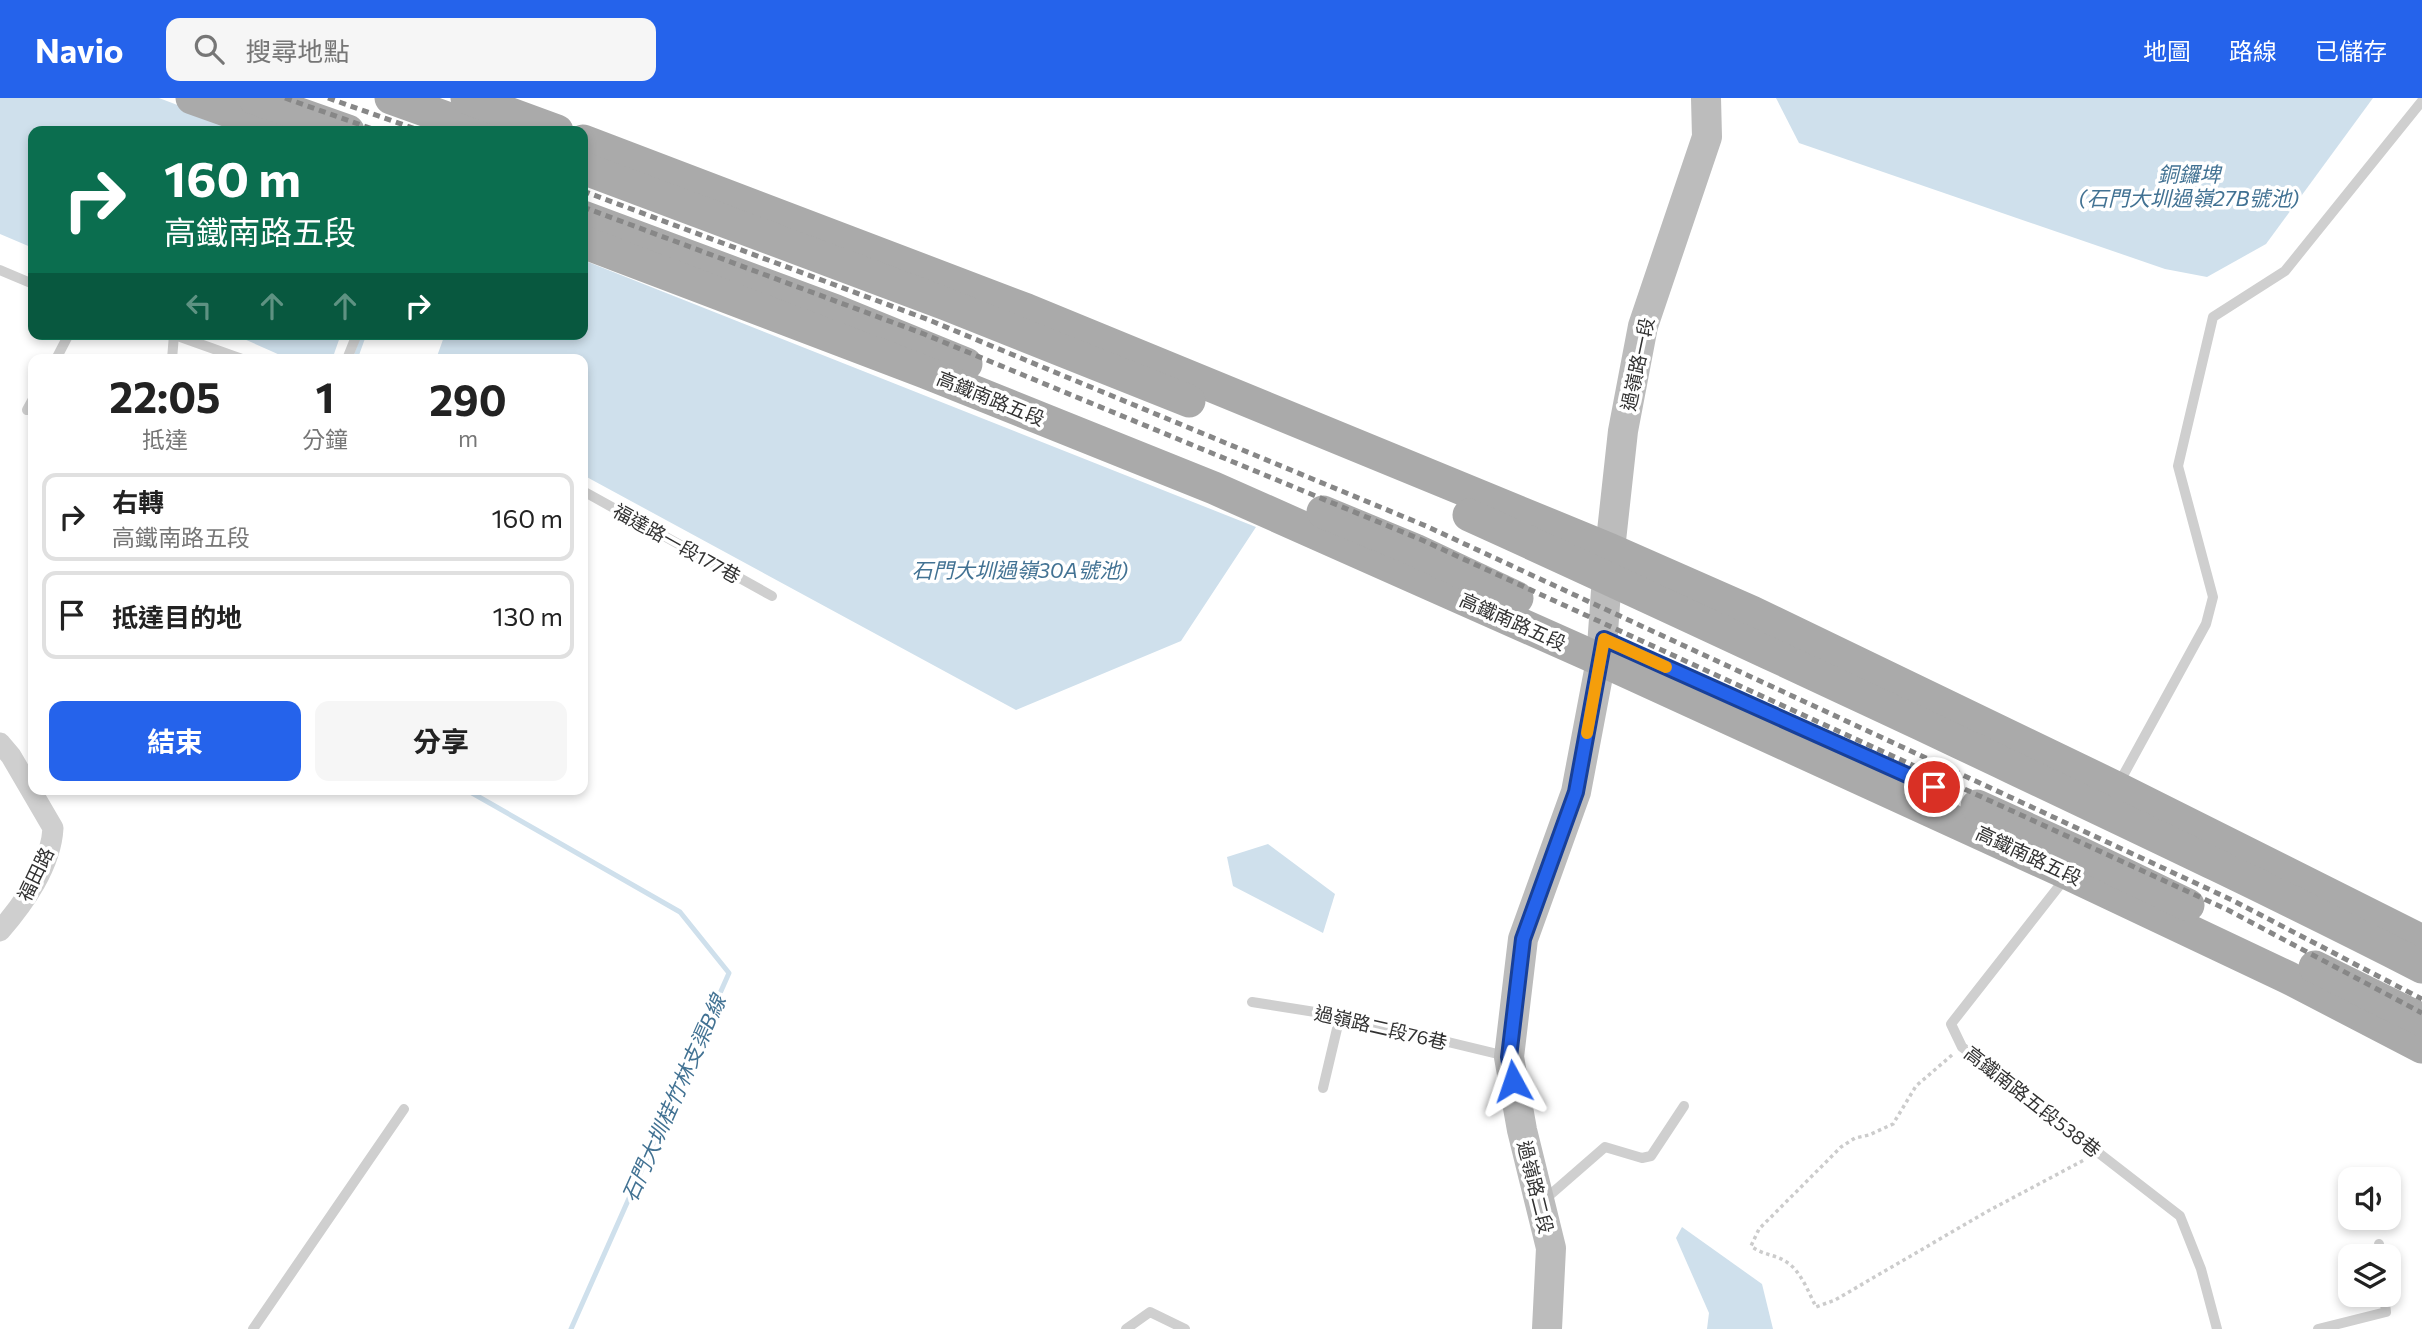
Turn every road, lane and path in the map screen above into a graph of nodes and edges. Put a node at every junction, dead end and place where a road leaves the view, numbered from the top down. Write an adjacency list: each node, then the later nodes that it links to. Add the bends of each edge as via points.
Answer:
1 (192, 98): 7 (main road)
2 (254, 98): 8 (main road)
3 (391, 98): 9 (main road)
4 (467, 98): 10 (main road)
5 (1706, 98): 23 (street, 過嶺路一段, via 1707,137 1643,326 1623,431)
6 (2422, 101): 29 (lane, via 2285,271 2213,317 2178,466 2213,597 2206,624)
7 (272, 126)
8 (334, 126)
9 (469, 126)
10 (543, 126)
11 (588, 143): 14 (main road)
12 (588, 170): 19 (main road)
13 (588, 219): 16 (main road, 高鐵南路五段)
14 (839, 236): 19 (main road); 23 (main road, via 1027,310)
15 (594, 246): 16 (main road); 25 (main road, 高鐵南路五段, via 925,372)
16 (712, 265): 25 (main road, 高鐵南路五段, via 912,342 1415,550)
17 (0, 270): 18 (lane)
18 (28, 282)
19 (946, 304): 23 (main road)
20 (187, 340): 21 (lane)
21 (228, 354)
22 (588, 494): 24 (lane, 福達路一段177巷)
23 (1609, 564): 25 (street, 過嶺路一段); 29 (main road, via 1752,612); 33 (main road)
24 (772, 596)
25 (1602, 650): 27 (main road, 高鐵南路五段); 31 (main road, 高鐵南路五段); 43 (street, 過嶺路二段, via 1576,792 1523,939)
26 (0, 743): 28 (street, 福田路)
27 (1910, 776): 31 (main road); 39 (main road, 高鐵南路五段, via 2080,853)
28 (28, 786)
29 (2117, 788): 35 (main road)
30 (33, 795): 34 (street, 福田路, via 52,828 52,840 30,895)
31 (1997, 841): 32 (main road, 高鐵南路五段)
32 (2069, 874): 37 (main road, 高鐵南路五段); 41 (lane, 高鐵南路五段538巷, via 1951,1024)
33 (2295, 902): 35 (main road); 36 (main road)
34 (0, 931)
35 (2409, 934)
36 (2422, 967)
37 (2287, 977): 39 (main road); 42 (main road, 高鐵南路五段)
38 (1252, 1002): 40 (lane, 過嶺路二段76巷)
39 (2410, 1014)
40 (1340, 1016): 43 (lane, 過嶺路二段76巷); 44 (lane)
41 (1962, 1047): 47 (lane, 高鐵南路五段538巷); 47 (path, via 1916,1086 1892,1124 1841,1147 1759,1229 1751,1246 1790,1264 1816,1307)
42 (2422, 1047)
43 (1509, 1057): 48 (street, 過嶺路二段)
44 (1323, 1088)
45 (1684, 1106): 48 (lane, via 1651,1156 1642,1158 1605,1147)
46 (404, 1109): 50 (lane)
47 (2097, 1152): 54 (lane, 高鐵南路五段538巷, via 2180,1216)
48 (1541, 1202): 53 (street, 過嶺路二段, via 1550,1248)
49 (2386, 1307): 55 (lane, via 2386,1311)
50 (253, 1329)
51 (1126, 1329): 52 (lane, via 1150,1312)
52 (1185, 1329)
53 (1547, 1329)
54 (2217, 1329)
55 (2318, 1329)

